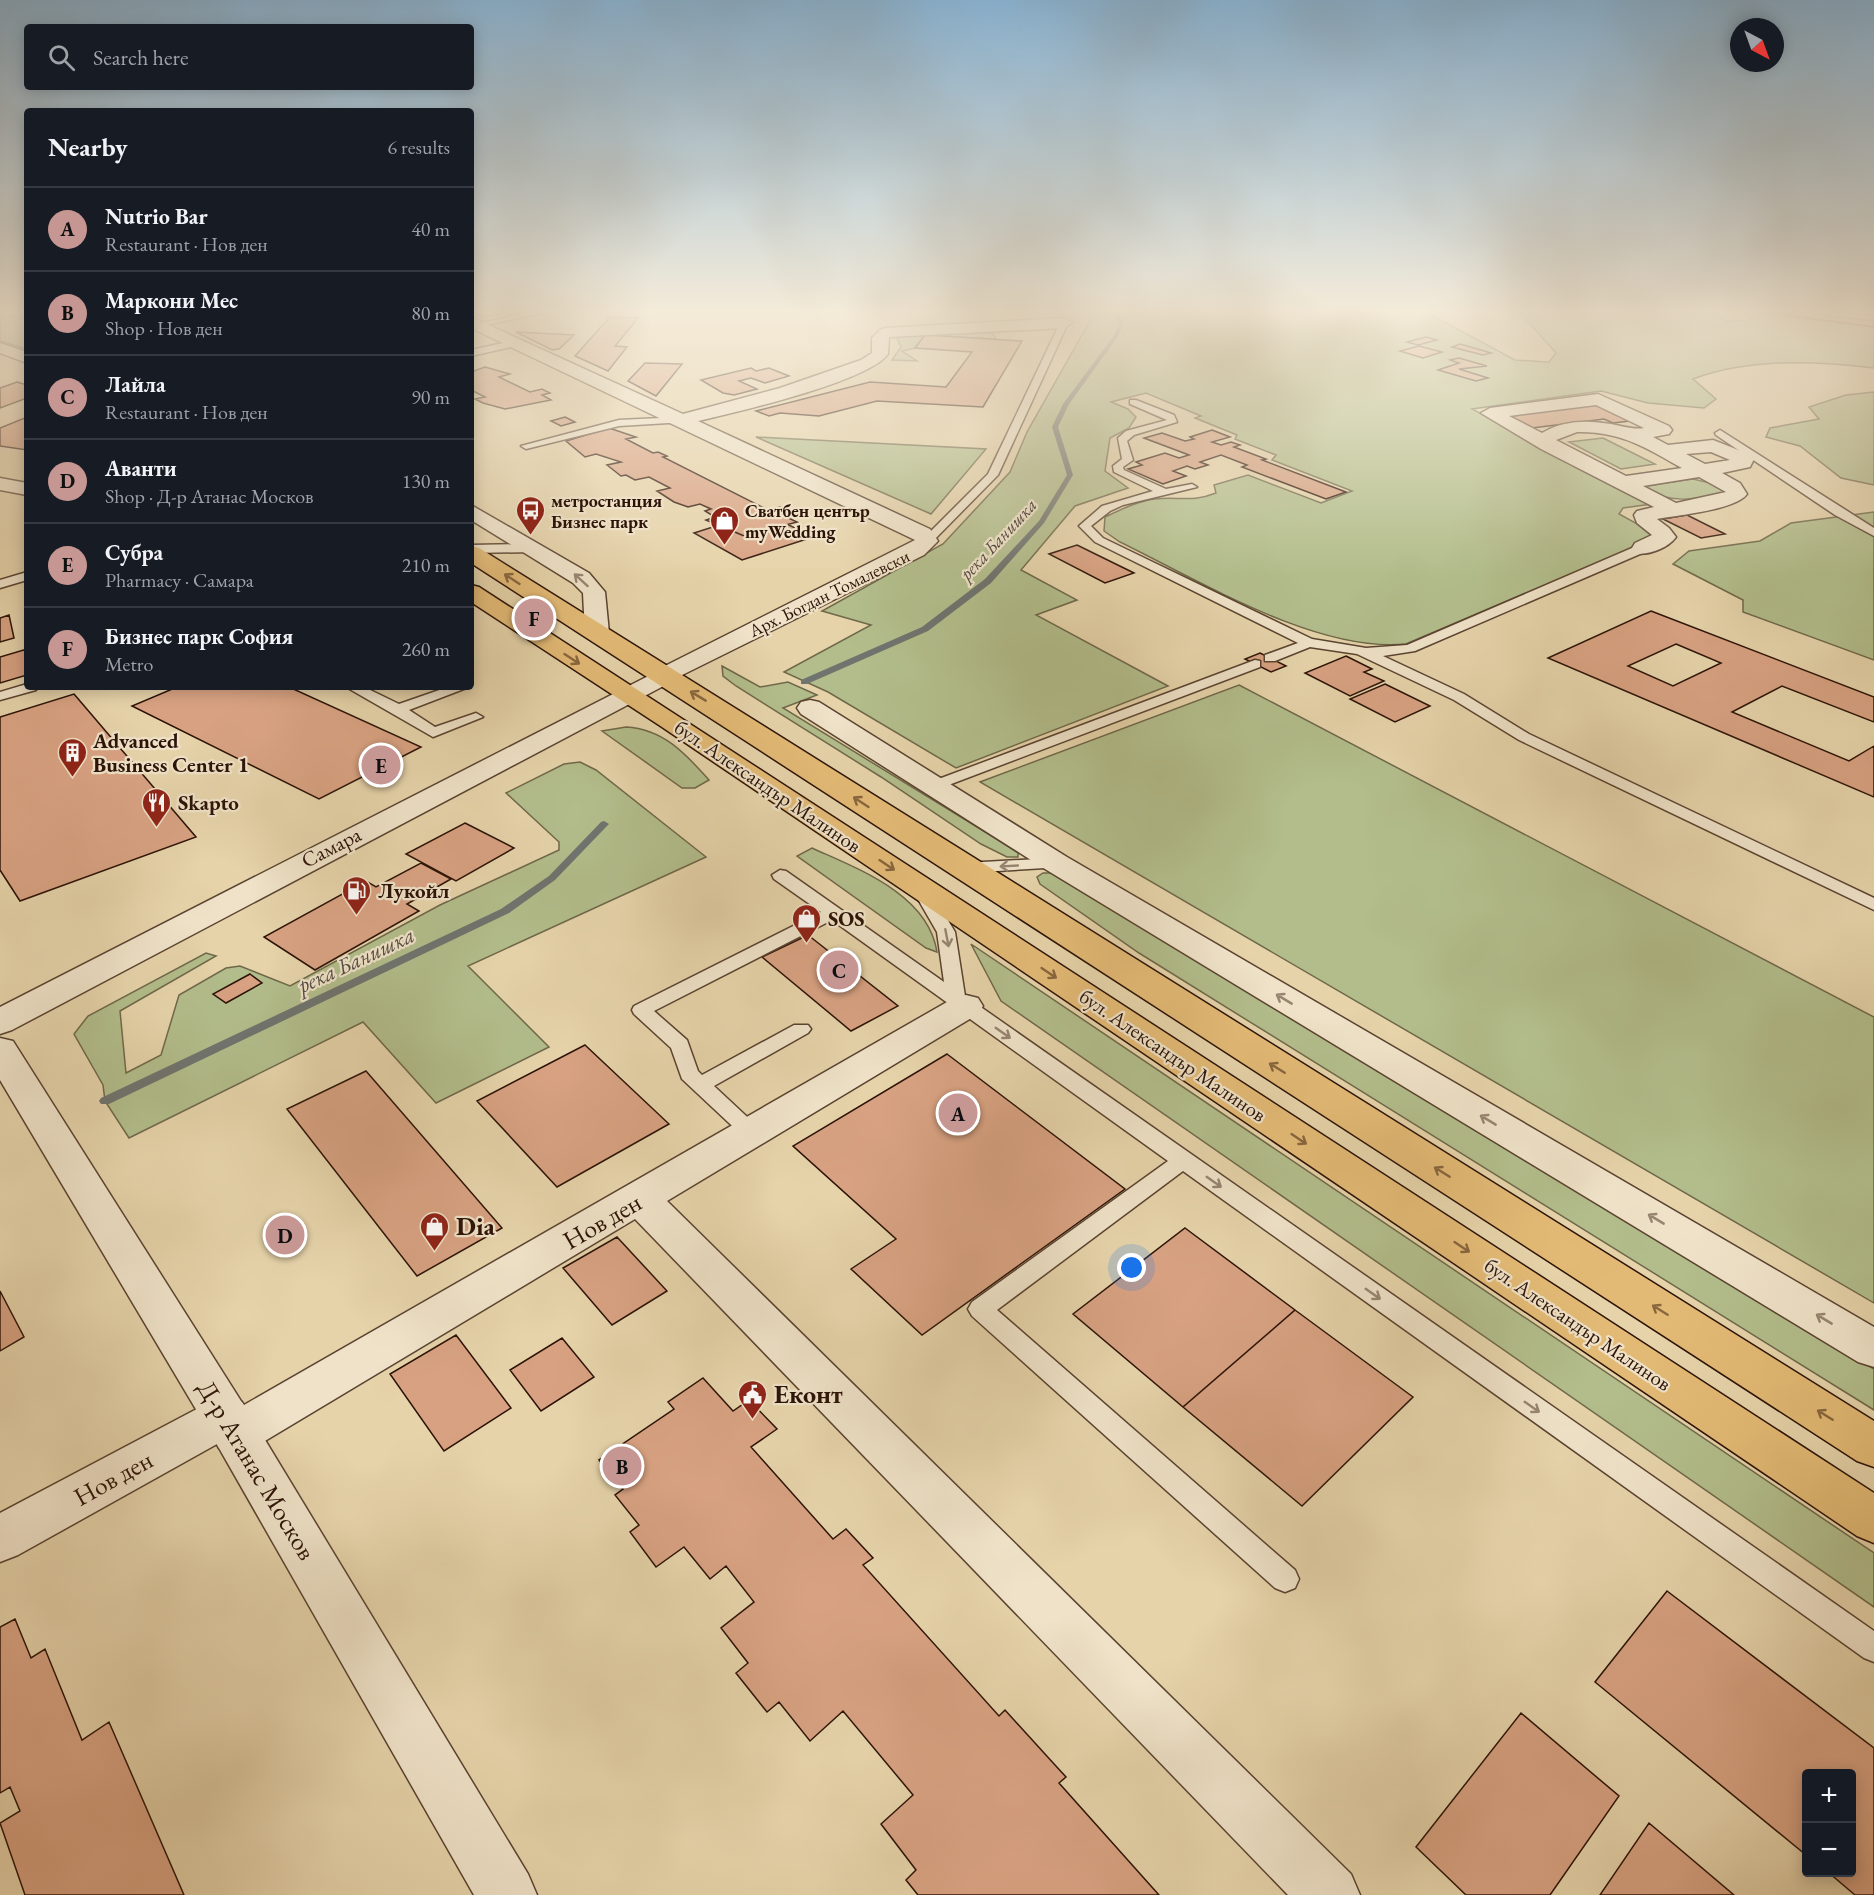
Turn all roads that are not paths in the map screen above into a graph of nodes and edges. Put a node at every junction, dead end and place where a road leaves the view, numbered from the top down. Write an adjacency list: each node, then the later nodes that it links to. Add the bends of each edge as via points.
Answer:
1 (638, 399): 7 (street, Арх. Богдан Томалевски)
2 (755, 399): 7 (street)
3 (1028, 399): 22 (lane, via 993,475)
4 (1595, 399): 10 (street, via 1490,413)
5 (1599, 399): 9 (street, via 1663,430)
6 (1133, 402): 18 (lane, via 1171,417 1172,422 1122,440 1128,460 1118,466 1119,472)
7 (682, 420): 11 (lane, via 609,424); 22 (street, Арх. Богдан Томалевски, via 910,527)
8 (1720, 433): 21 (lane)
9 (1635, 435): 10 (street, via 1603,427 1582,428 1554,432 1546,438); 12 (street)
10 (1548, 445): 14 (street)
11 (526, 446)
12 (1665, 451): 13 (street); 13 (street, via 1713,446 1744,459 1743,463)
13 (1704, 470): 14 (street); 19 (street, via 1733,487 1737,495)
14 (1622, 483): 19 (street)
15 (0, 484): 17 (street)
16 (1192, 487): 18 (lane)
17 (24, 488)
18 (1166, 493): 31 (lane, via 1095,513 1085,526 1099,540)
19 (1671, 508): 24 (street, via 1644,514 1644,519 1665,537)
20 (474, 513): 23 (street)
21 (1874, 534)
22 (927, 541): 35 (street, Арх. Богдан Томалевски)
23 (509, 542): 25 (lane); 30 (street, one-way to 23, via 594,592 581,578 533,548)
24 (1643, 548): 32 (lane, via 1410,648 1387,652)
25 (474, 550)
26 (474, 553): 30 (main road, бул. Александър Малинов, one-way to 26)
27 (24, 577): 28 (lane)
28 (0, 584)
29 (474, 594): 39 (main road, бул. Александър Малинов, one-way to 39)
30 (597, 633): 35 (main road, бул. Александър Малинов)
31 (1309, 643): 32 (lane); 33 (lane)
32 (1360, 650): 49 (lane, via 1459,698 1524,737)
33 (1270, 658)
34 (1255, 664): 44 (lane)
35 (664, 676): 39 (street, Самара); 46 (main road, бул. Александър Малинов, one-way to 35)
36 (24, 689): 40 (lane)
37 (364, 690): 42 (lane)
38 (453, 690): 42 (lane)
39 (628, 694): 48 (main road, бул. Александър Малинов, one-way to 48); 52 (street, Самара)
40 (0, 696)
41 (810, 708): 44 (street)
42 (398, 709): 43 (lane, via 433,733)
43 (476, 717)
44 (933, 786): 45 (street)
45 (1056, 863): 46 (lane, one-way to 46); 59 (street, one-way to 45)
46 (963, 868): 61 (main road, бул. Александър Малинов, one-way to 46)
47 (780, 875): 50 (lane)
48 (920, 887): 51 (lane, one-way to 51, via 946,932); 62 (main road, бул. Александър Малинов, one-way to 62)
49 (1874, 905)
50 (833, 913): 51 (lane); 55 (lane, via 641,1010 680,1045 689,1074)
51 (961, 1003): 56 (street, Нов ден); 57 (lane, one-way to 57)
52 (0, 1022)
53 (801, 1029): 55 (lane)
54 (0, 1050): 60 (street, Д-р Атанас Москов)
55 (700, 1085): 56 (lane)
56 (751, 1132): 58 (street, Нов ден)
57 (1184, 1160): 64 (lane, via 980,1309); 65 (lane, one-way to 65)
58 (640, 1198): 60 (street, Нов ден); 67 (street)
59 (1874, 1349)
60 (231, 1425): 63 (street, Нов ден); 66 (street, Д-р Атанас Москов)
61 (1874, 1446)
62 (1874, 1520)
63 (0, 1539)
64 (1285, 1579)
65 (1874, 1648)
66 (507, 1895)
67 (1330, 1895)

